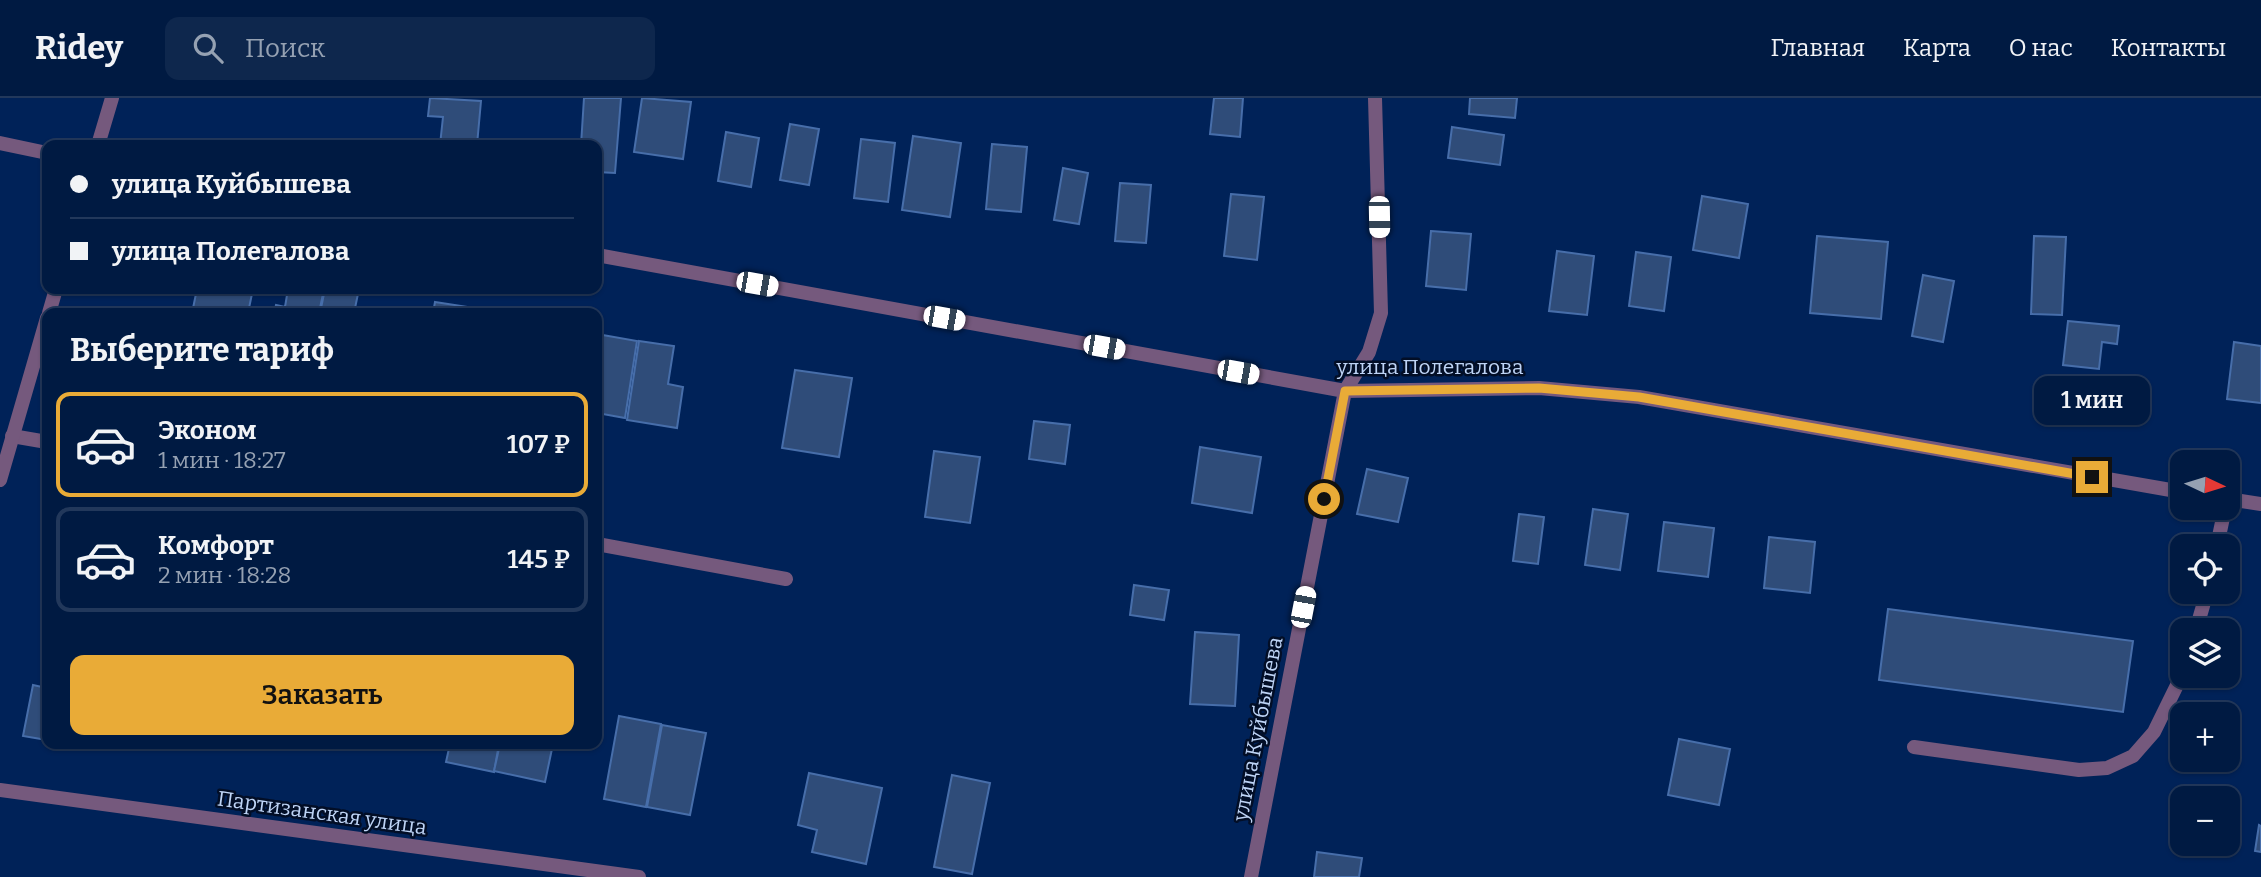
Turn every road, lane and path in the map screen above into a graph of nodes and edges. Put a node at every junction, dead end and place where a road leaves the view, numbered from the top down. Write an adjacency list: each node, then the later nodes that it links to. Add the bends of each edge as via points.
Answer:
1 (112, 98): 3 (street)
2 (1375, 98): 8 (street, улица Куйбышева, via 1381,313 1369,352)
3 (100, 140)
4 (0, 143): 5 (street)
5 (42, 152)
6 (602, 256): 8 (street, улица Полегалова)
7 (42, 335): 9 (street)
8 (1345, 391): 12 (street, улица Полегалова, via 1539,388 1639,397); 21 (street, улица Куйбышева)
9 (12, 436): 10 (street); 11 (street)
10 (42, 441)
11 (0, 480)
12 (2170, 490)
13 (2240, 501): 14 (street)
14 (2261, 504)
15 (602, 545): 16 (street)
16 (786, 579)
17 (2176, 688): 18 (street, via 2154,732 2133,755 2107,768 2078,770)
18 (1914, 747)
19 (0, 790): 20 (street, Партизанская улица)
20 (639, 877)
21 (1251, 877)

